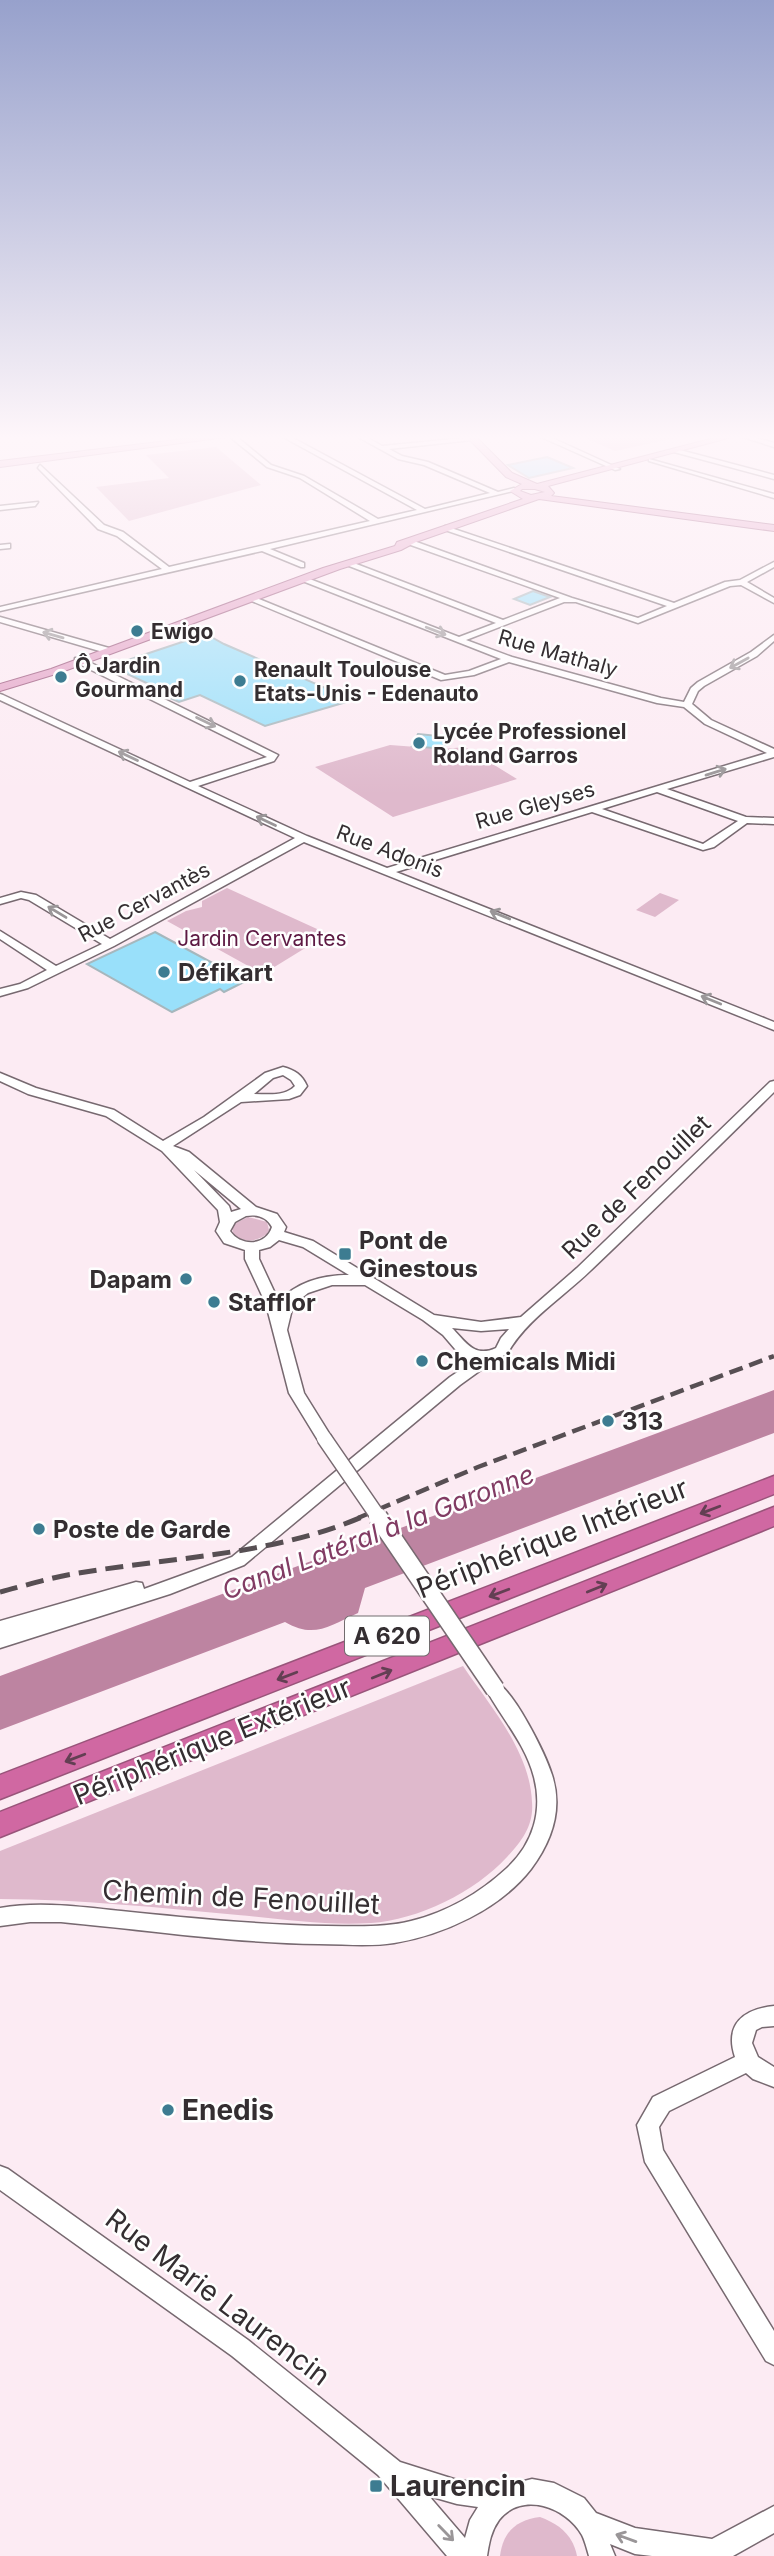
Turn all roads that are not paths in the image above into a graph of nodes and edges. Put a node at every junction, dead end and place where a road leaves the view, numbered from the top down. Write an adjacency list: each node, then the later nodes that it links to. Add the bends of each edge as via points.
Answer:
1 (150, 556): 10 (street)
2 (227, 556): 10 (street)
3 (281, 556): 8 (street)
4 (369, 556): 7 (main road)
5 (451, 556): 14 (street)
6 (530, 556): 16 (street)
7 (348, 564): 11 (main road); 19 (street)
8 (301, 565)
9 (772, 567): 12 (street)
10 (168, 570): 17 (street)
11 (304, 580): 13 (main road); 21 (street, Rue Mathaly, one-way to 21)
12 (742, 582): 15 (street); 16 (street)
13 (251, 599): 22 (main road); 23 (street, via 444,678)
14 (569, 599): 16 (street, via 632,621); 19 (street)
15 (774, 601)
16 (675, 606)
17 (0, 609)
18 (0, 619): 22 (street, one-way to 18)
19 (504, 623): 21 (street)
20 (774, 637): 27 (street, one-way to 27, via 701,684)
21 (458, 640): 23 (street, Rue Mathaly)
22 (106, 650): 24 (main road)
23 (509, 659): 27 (street, Rue Mathaly)
24 (78, 660): 25 (main road); 29 (street, one-way to 29, via 274,755)
25 (0, 688)
26 (0, 697): 29 (street, Rue Adonis, one-way to 26)
27 (687, 705): 28 (street, via 708,722)
28 (774, 753): 30 (street, Rue Gleyses, one-way to 28)
29 (190, 785): 34 (street, Rue Adonis, one-way to 29)
30 (657, 789): 31 (street, Rue Gleyses); 32 (street)
31 (592, 809): 32 (street, via 703,847); 35 (street, Rue Gleyses)
32 (745, 820): 33 (street)
33 (774, 821)
34 (303, 838): 35 (street, Rue Adonis); 38 (street, Rue Cervantès)
35 (387, 871): 41 (street, Rue Adonis, one-way to 35)
36 (0, 901): 38 (street, one-way to 36, via 32,897)
37 (0, 934): 39 (street)
38 (110, 944): 39 (street, Rue Cervantès)
39 (56, 971): 40 (street, Rue Cervantès)
40 (0, 993)
41 (774, 1026)
42 (0, 1077): 45 (street, via 110,1114)
43 (774, 1085): 52 (street, Rue de Fenouillet)
44 (238, 1099): 45 (street)
45 (164, 1147): 46 (street, via 184,1155); 47 (street, via 224,1209)
46 (252, 1212): 47 (street, via 235,1215); 48 (street, via 276,1220)
47 (227, 1222): 49 (street, via 223,1231 229,1240)
48 (278, 1234): 49 (street); 50 (street, via 308,1244)
49 (252, 1247): 55 (street, Chemin de Fenouillet, via 252,1259 273,1304)
50 (370, 1282): 51 (street); 55 (street, Chemin de Fenouillet, via 331,1280 294,1294 286,1303)
51 (428, 1317): 54 (street); 57 (street)
52 (527, 1320): 53 (street); 56 (street, Rue de Fenouillet)
53 (489, 1326): 54 (street); 56 (street)
54 (469, 1327): 57 (street, via 459,1335)
55 (282, 1339): 67 (street, Chemin de Fenouillet, bridge, via 303,1406 537,1755 548,1805 542,1835 505,1883 455,1914 393,1934 224,1930 47,1914)
56 (506, 1341): 58 (street, Rue de Fenouillet, via 502,1351)
57 (460, 1346): 58 (street, via 472,1355); 59 (street, via 462,1363)
58 (490, 1357): 59 (street, Rue de Fenouillet)
59 (455, 1381): 62 (street, Rue de Fenouillet)
60 (774, 1485): 65 (highway, Périphérique Intérieur / A 620, one-way to 65)
61 (774, 1516): 66 (highway, Périphérique Extérieur / A 620, one-way to 61)
62 (254, 1550): 63 (street); 64 (street, via 217,1572)
63 (0, 1628)
64 (0, 1641)
65 (0, 1787)
66 (0, 1825)
67 (0, 1917)
68 (774, 2016): 69 (street, via 752,2019 744,2028 741,2040)
69 (748, 2061): 70 (street); 72 (street, via 661,2104 648,2125 653,2154)
70 (774, 2077)
71 (0, 2177): 73 (street, Rue Marie Laurencin, via 240,2348)
72 (774, 2353)
73 (396, 2473): 74 (street, Rue Marie Laurencin, via 457,2492); 78 (street, Rue Marie Laurencin, one-way to 78)
74 (505, 2499): 76 (street, via 527,2491 550,2492 572,2504); 79 (street, via 480,2529)
75 (774, 2519): 77 (street)
76 (590, 2523): 77 (street, one-way to 76, via 635,2541); 80 (street)
77 (708, 2554)
78 (464, 2556)
79 (474, 2556)
80 (602, 2556)

